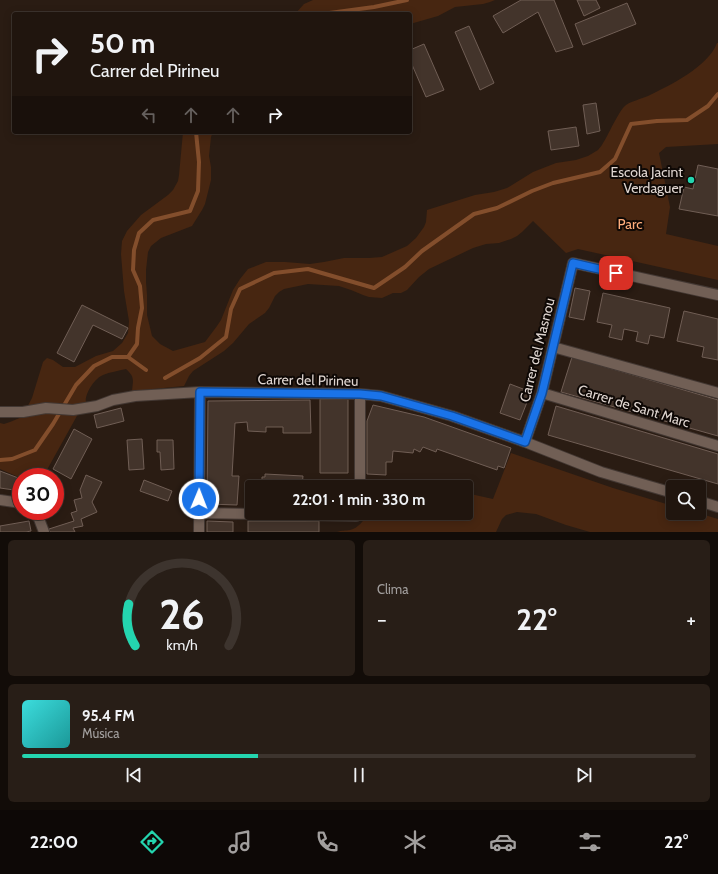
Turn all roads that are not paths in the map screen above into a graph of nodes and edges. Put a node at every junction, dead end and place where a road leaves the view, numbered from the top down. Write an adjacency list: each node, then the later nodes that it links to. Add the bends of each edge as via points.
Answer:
1 (718, 295): 2 (street, Carrer del Masnou, via 573,263)
2 (553, 347): 4 (street, Carrer del Masnou); 5 (street)
3 (200, 392): 6 (street, Carrer del Pirineu); 7 (street, Carrer del Pirineu, via 135,396 73,410 46,408); 16 (street)
4 (542, 393): 8 (street, Carrer del Masnou); 9 (street, Carrer de Sant Marc)
5 (718, 393)
6 (360, 394): 8 (street, Carrer del Pirineu, via 381,396 452,416); 10 (street)
7 (0, 412)
8 (525, 442): 11 (street, Carrer del Pirineu, via 601,472)
9 (718, 446)
10 (360, 480)
11 (666, 491)
12 (0, 500): 13 (street)
13 (12, 502)
14 (706, 503): 15 (street)
15 (718, 506)
16 (199, 513): 17 (street); 20 (street)
17 (245, 514)
18 (39, 520): 19 (street)
19 (44, 532)
20 (199, 532)

